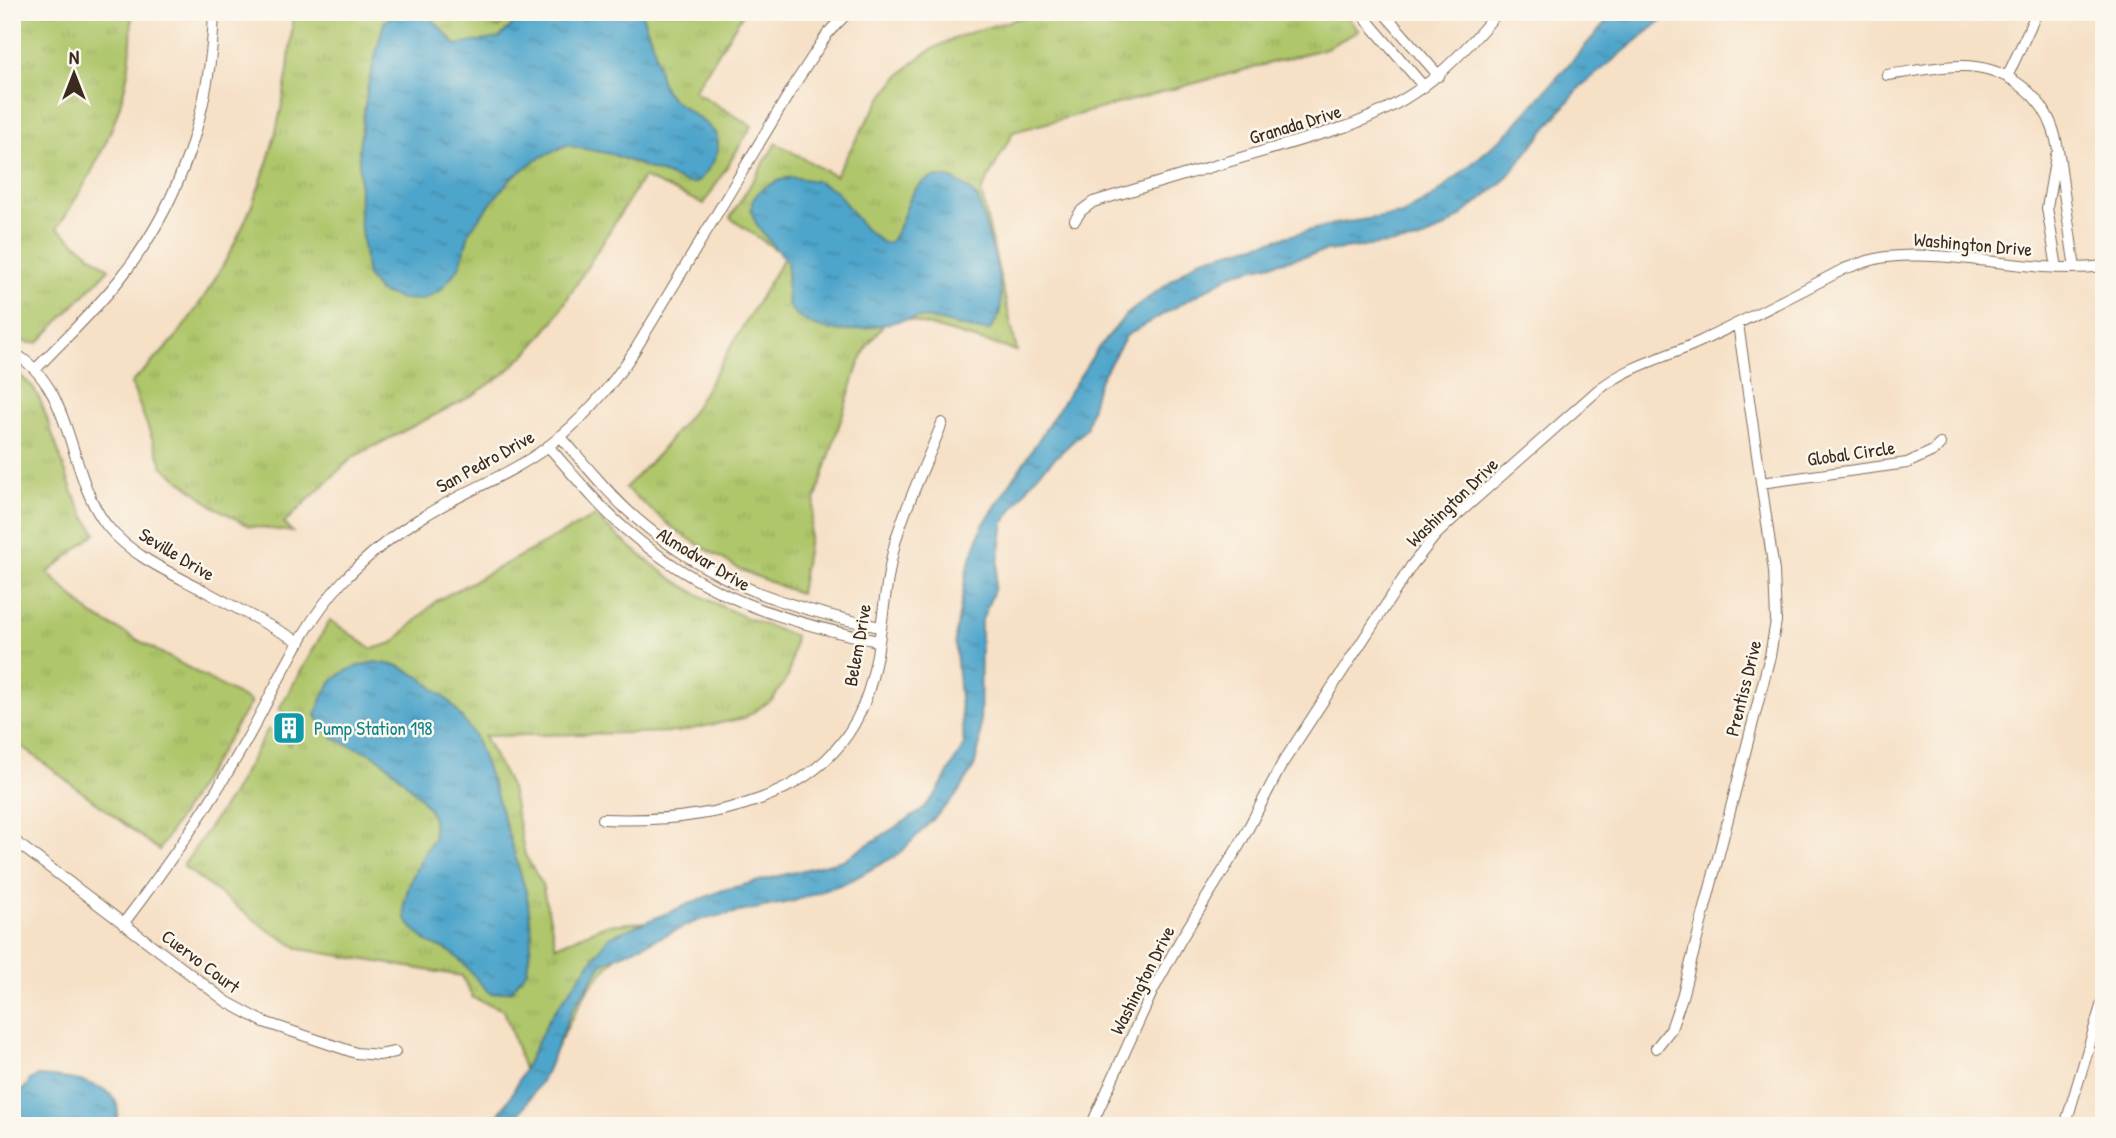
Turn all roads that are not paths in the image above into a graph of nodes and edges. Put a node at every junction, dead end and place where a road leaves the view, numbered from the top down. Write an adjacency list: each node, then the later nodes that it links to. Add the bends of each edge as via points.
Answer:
1 (214, 12): 18 (street, via 201,116 168,205 123,276)
2 (848, 12): 20 (street, San Pedro Drive, via 828,33 796,82 627,363 590,409)
3 (1360, 12): 10 (street)
4 (1383, 12): 8 (street)
5 (1498, 12): 8 (street, Granada Drive)
6 (2037, 12): 9 (street)
7 (1887, 75): 9 (street, via 1960,65)
8 (1439, 76): 10 (street, Granada Drive)
9 (2007, 77): 11 (street, via 2030,92 2043,108)
10 (1424, 87): 12 (street, Granada Drive, via 1348,127 1093,202)
11 (2058, 148): 14 (street, via 2047,208); 15 (street)
12 (1075, 219)
13 (2104, 266): 15 (street, Washington Drive)
14 (2057, 268): 15 (street, Washington Drive); 16 (street, Washington Drive, via 1885,258 1844,269)
15 (2075, 268)
16 (1738, 324): 23 (street, Prentiss Drive); 33 (street, Washington Drive, via 1615,377 1457,515 1412,565 1282,764 1240,844 1181,939)
17 (12, 352): 18 (street, Seville Drive)
18 (36, 369): 26 (street, Seville Drive, via 52,392 99,514 117,537 162,568)
19 (943, 423): 24 (street, Belem Drive, via 897,536)
20 (560, 436): 22 (street, San Pedro Drive); 24 (street, Almodvar Drive, via 615,498 682,553 774,600)
21 (1940, 444): 23 (street, Global Circle, via 1907,463)
22 (548, 446): 25 (street, Almodvar Drive, via 625,528 703,583 790,621); 26 (street, San Pedro Drive, via 387,540 335,591)
23 (1761, 483): 31 (street, Prentiss Drive, via 1776,608 1770,656 1682,997 1671,1029)
24 (880, 627): 25 (street, Belem Drive)
25 (878, 641): 27 (street, Belem Drive, via 874,671 859,714 838,747 806,776 779,793 746,804 664,820)
26 (300, 642): 29 (street, San Pedro Drive, via 222,782)
27 (603, 819)
28 (12, 839): 29 (street, Cuervo Court)
29 (123, 924): 32 (street, Cuervo Court, via 248,1016 356,1052)
30 (2104, 996): 34 (street)
31 (1656, 1048)
32 (395, 1052)
33 (1091, 1126)
34 (2065, 1126)

